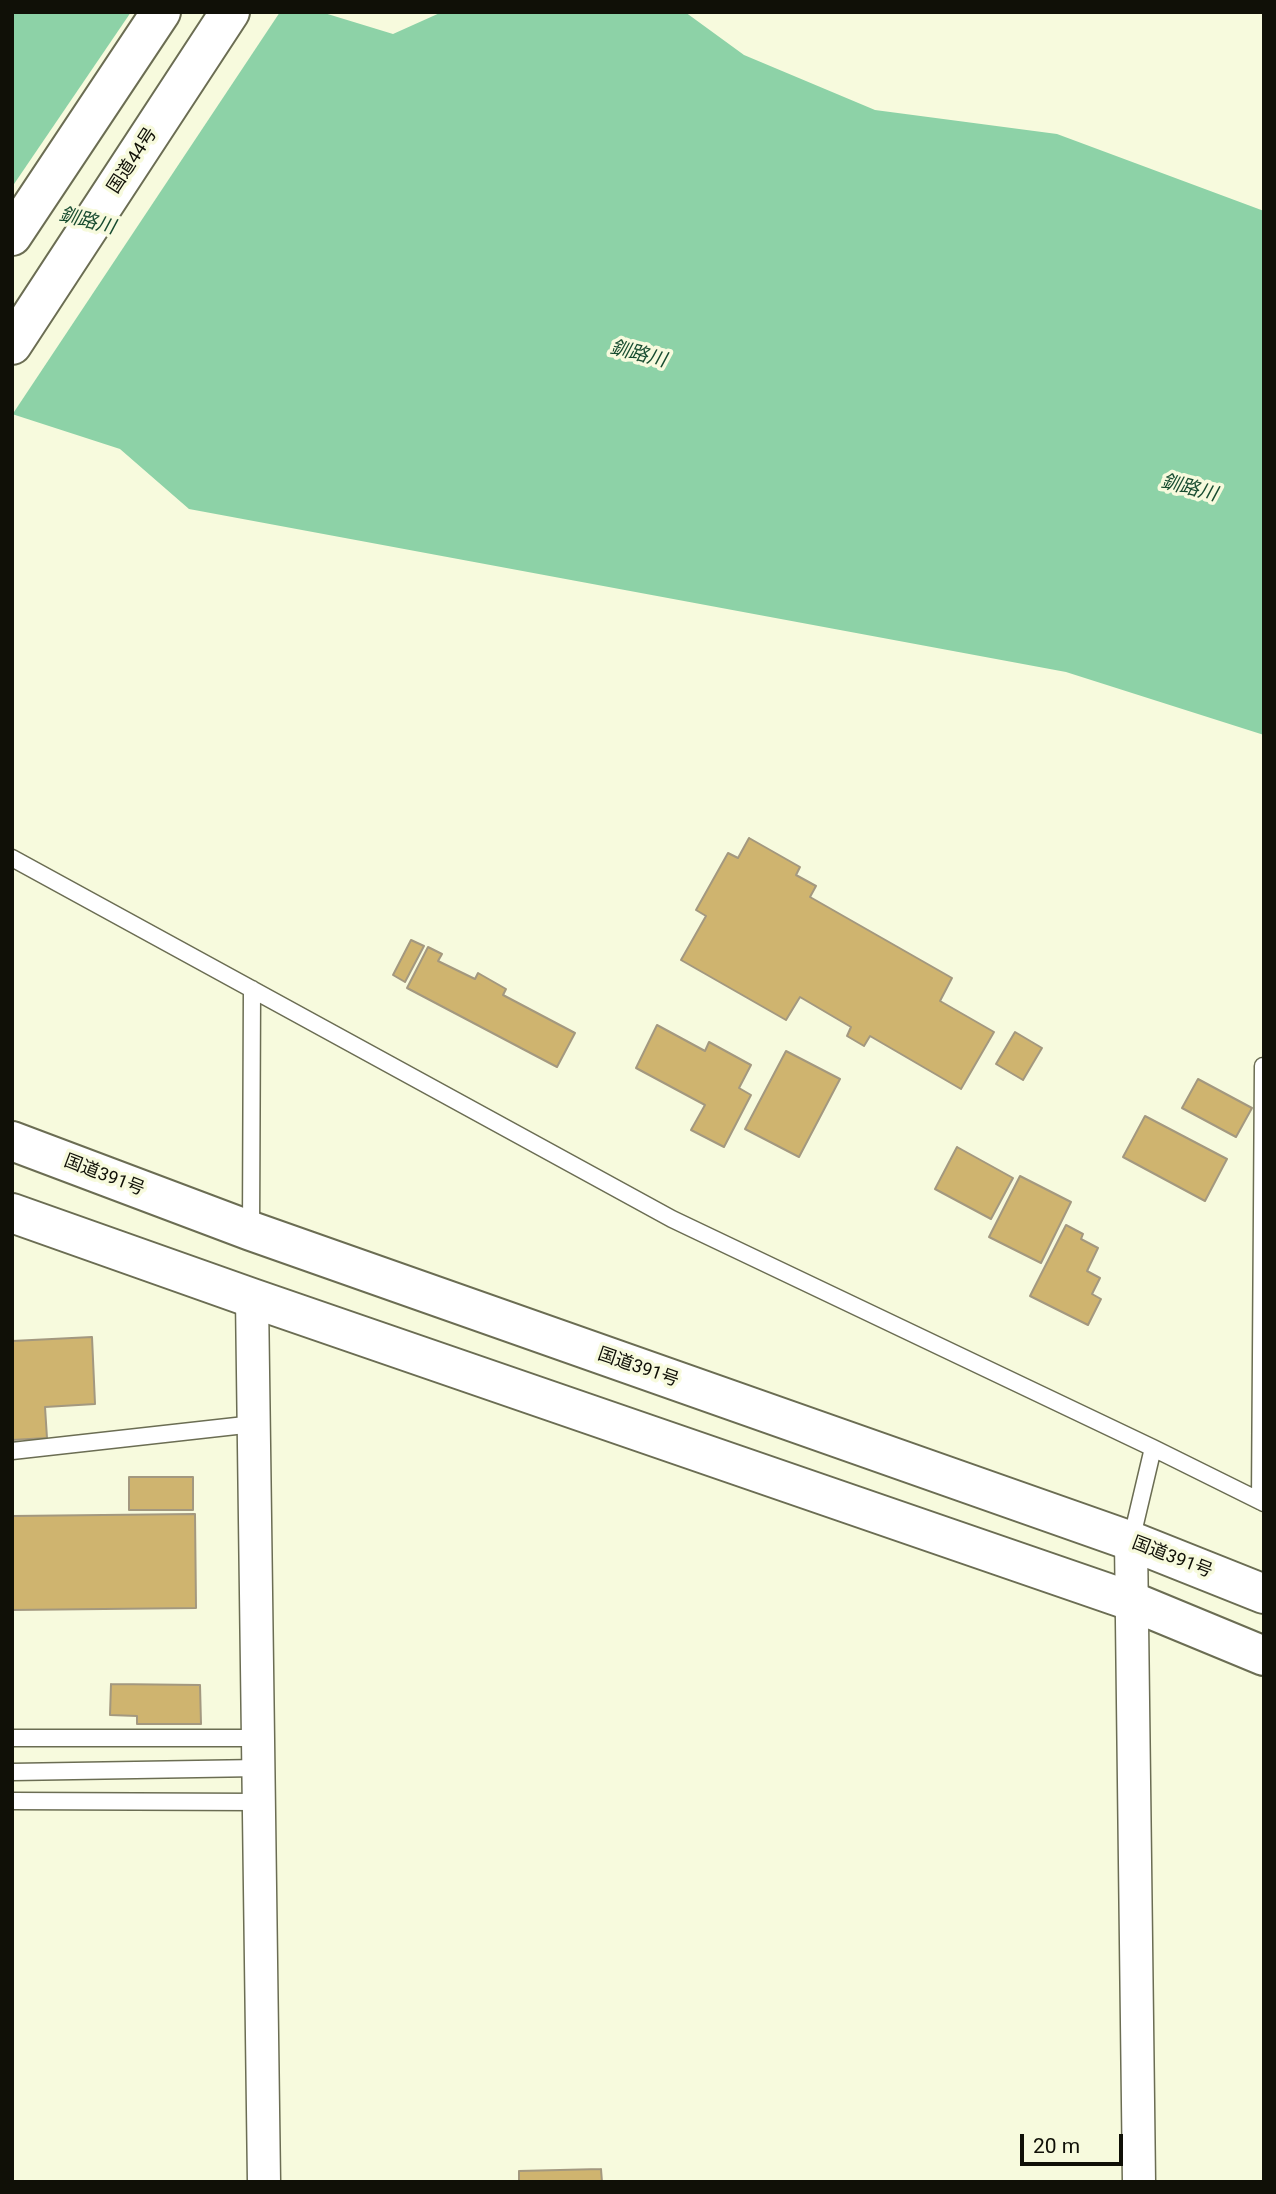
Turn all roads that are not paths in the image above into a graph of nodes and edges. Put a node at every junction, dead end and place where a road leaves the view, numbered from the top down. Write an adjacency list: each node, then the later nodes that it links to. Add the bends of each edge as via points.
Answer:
1 (161, 12): 3 (highway)
2 (230, 12): 4 (highway, 国道44号)
3 (12, 236)
4 (12, 345)
5 (12, 858): 6 (lane)
6 (252, 989): 10 (lane); 13 (lane, via 672,1219)
7 (1263, 1066): 15 (lane)
8 (12, 1141): 10 (highway, 国道391号)
9 (12, 1213): 11 (highway)
10 (251, 1231): 16 (highway, 国道391号)
11 (252, 1298): 12 (street); 18 (highway)
12 (254, 1424): 14 (lane); 21 (street)
13 (1153, 1448): 15 (lane); 16 (lane)
14 (12, 1451)
15 (1262, 1502)
16 (1131, 1541): 17 (highway, 国道391号); 18 (street)
17 (1264, 1594)
18 (1131, 1601): 19 (highway); 26 (street)
19 (1264, 1656)
20 (12, 1738): 21 (lane)
21 (258, 1753): 22 (lane); 24 (street)
22 (12, 1772)
23 (12, 1801): 24 (lane)
24 (259, 1802): 25 (street)
25 (264, 2182)
26 (1139, 2182)

